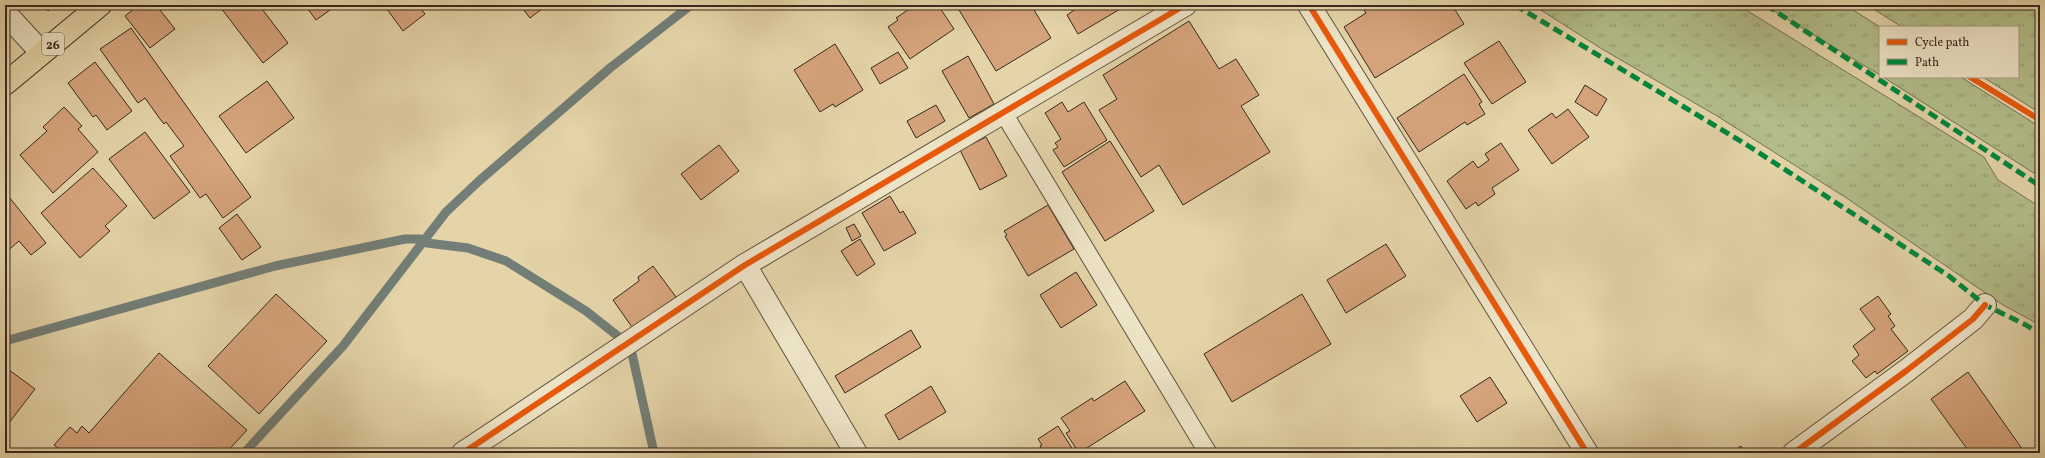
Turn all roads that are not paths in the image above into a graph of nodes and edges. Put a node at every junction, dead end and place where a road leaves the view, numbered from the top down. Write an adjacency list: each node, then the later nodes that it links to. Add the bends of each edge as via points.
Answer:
1 (100, 5): 5 (main road, 26)
2 (1185, 5): 7 (street)
3 (1309, 5): 13 (street)
4 (5, 13): 5 (street)
5 (42, 53): 6 (main road, 26)
6 (5, 84)
7 (1003, 112): 8 (street); 12 (lane)
8 (745, 265): 10 (street); 11 (street)
9 (1985, 305): 14 (street, via 1973,319 1912,367)
10 (463, 453)
11 (856, 453)
12 (1208, 453)
13 (1588, 453)
14 (1794, 453)

